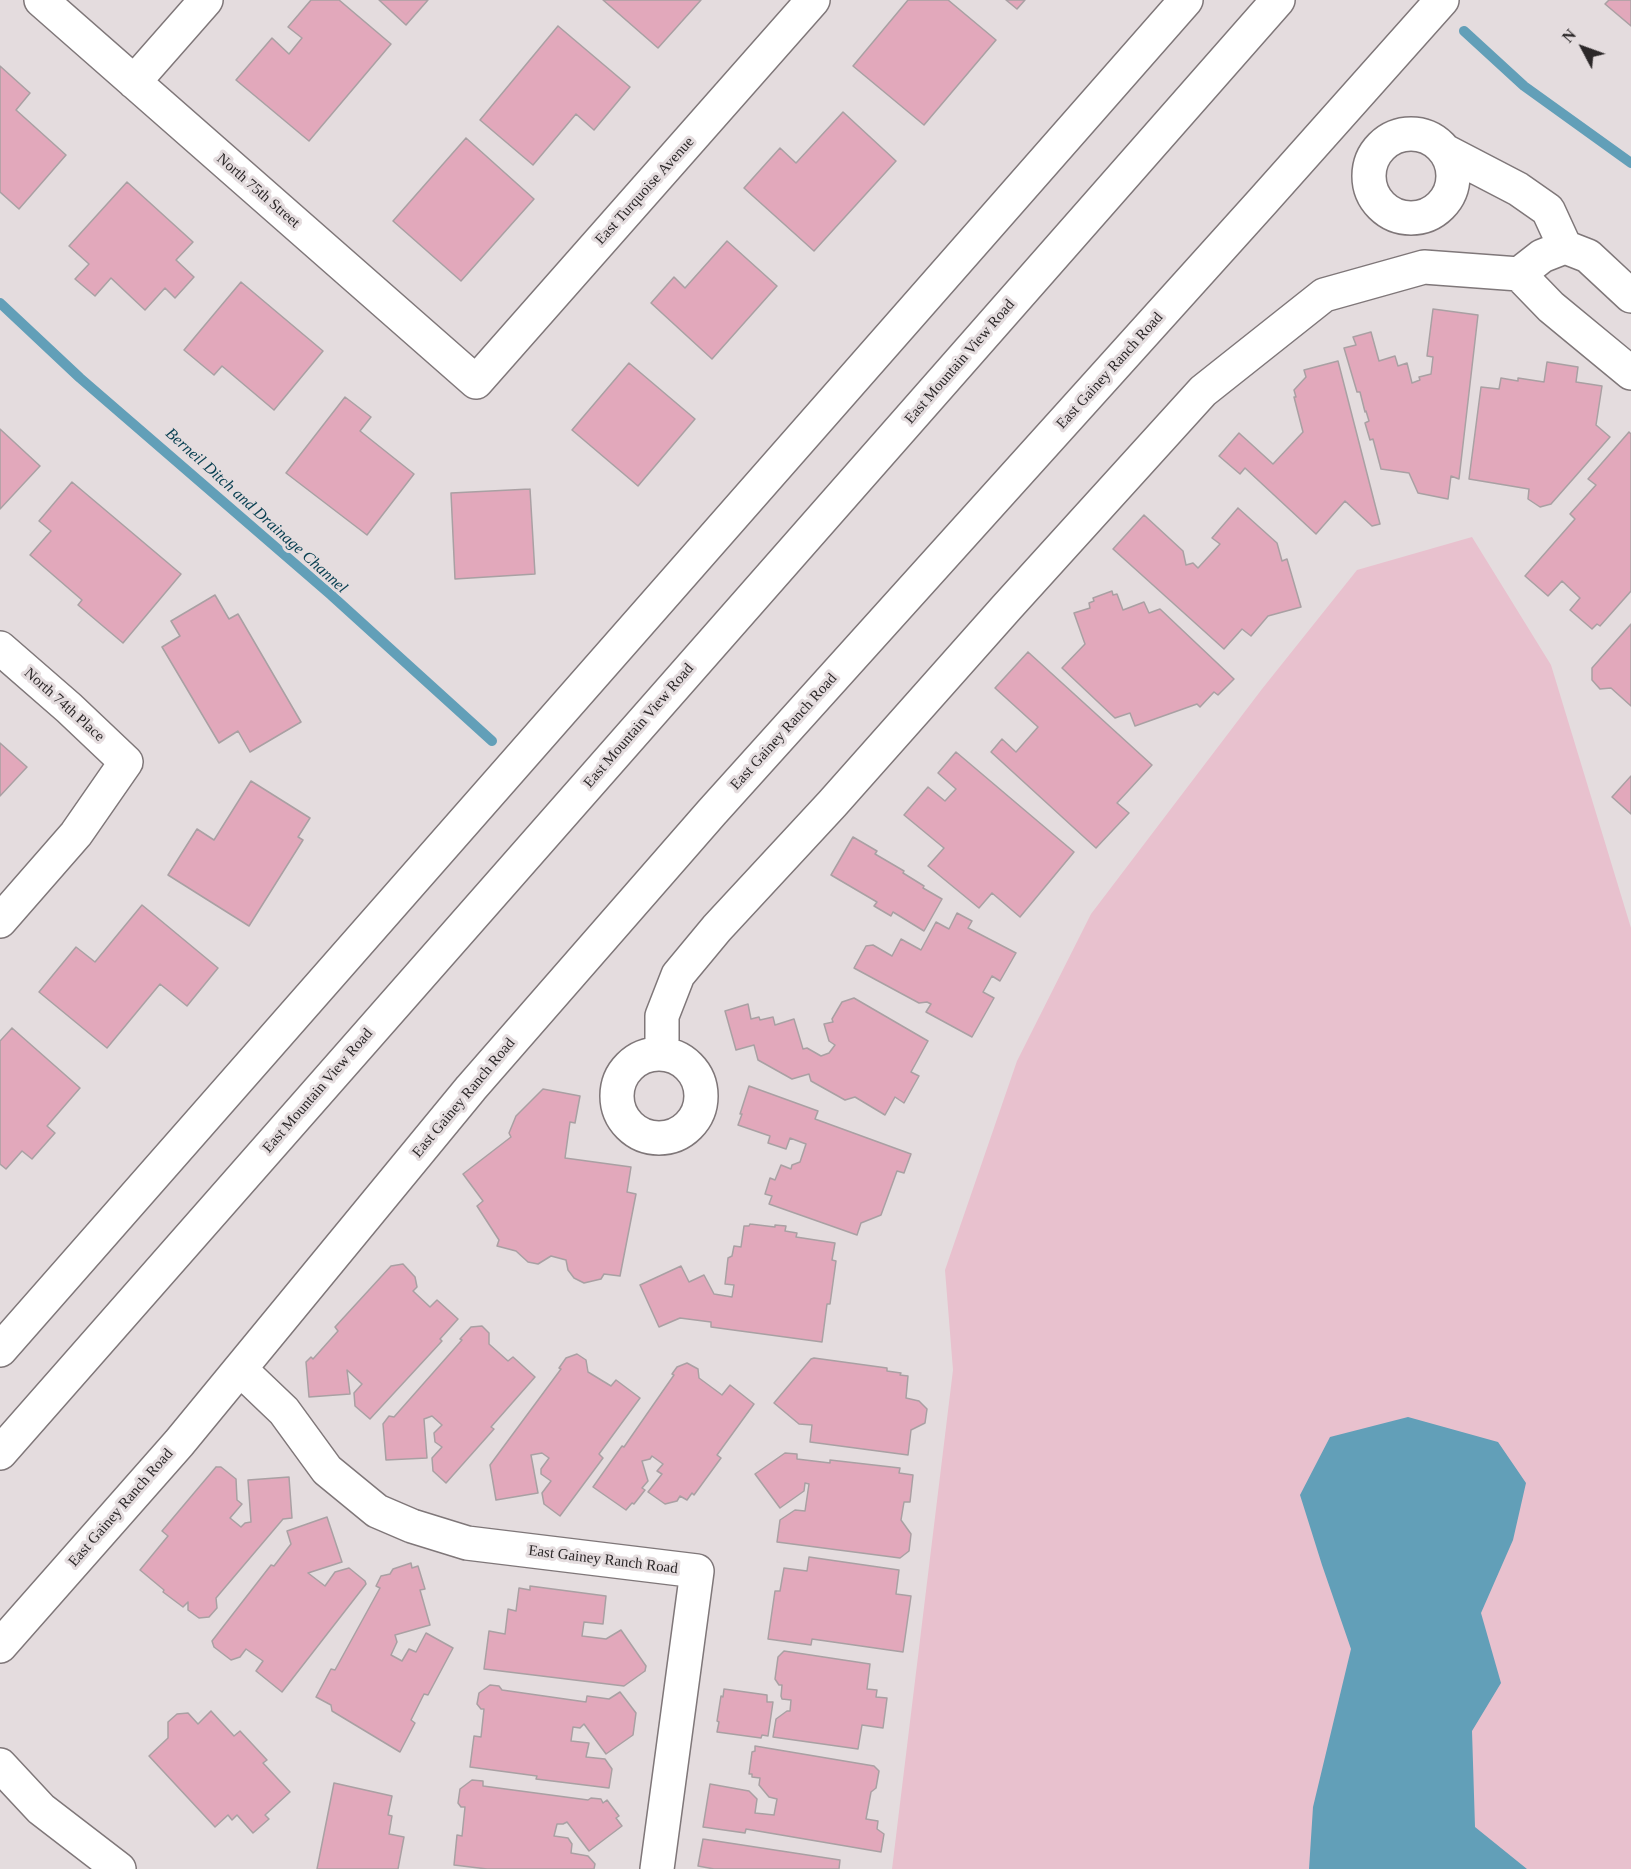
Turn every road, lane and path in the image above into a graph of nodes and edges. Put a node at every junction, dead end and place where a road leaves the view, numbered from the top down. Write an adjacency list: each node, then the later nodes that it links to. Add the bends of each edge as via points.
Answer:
1 (41, 0): 7 (street, North 75th Street)
2 (206, 0): 7 (street)
3 (813, 0): 17 (street, East Turquoise Avenue)
4 (1186, 0): 21 (street)
5 (1278, 0): 23 (street, East Mountain View Road)
6 (1442, 0): 8 (street, East Gainey Ranch Road)
7 (134, 82): 17 (street, North 75th Street)
8 (1344, 109): 9 (street); 22 (street, East Gainey Ranch Road, via 704,820 471,1088)
9 (1383, 144): 10 (street, via 1409,134 1435,141); 11 (street, via 1370,168 1373,195 1393,215)
10 (1445, 151): 11 (street, via 1452,164 1451,192 1444,204); 12 (street, via 1518,189 1548,210)
11 (1420, 218): 13 (street)
12 (1565, 247): 14 (street, via 1542,256); 15 (street, via 1588,256)
13 (1424, 267): 14 (street); 20 (street, via 1324,295 1203,391 678,975 662,1016)
14 (1520, 274): 16 (street, via 1551,307)
15 (1631, 296)
16 (1631, 373)
17 (476, 382)
18 (0, 648): 19 (street, North 74th Place, via 126,762 76,834)
19 (0, 921)
20 (663, 1054)
21 (0, 1350)
22 (240, 1369): 24 (street, East Gainey Ranch Road); 27 (street, East Gainey Ranch Road, via 284,1411 327,1470 377,1511 467,1543 697,1571)
23 (0, 1453)
24 (0, 1646)
25 (0, 1765): 26 (street, via 41,1809)
26 (119, 1869)
27 (657, 1869)

